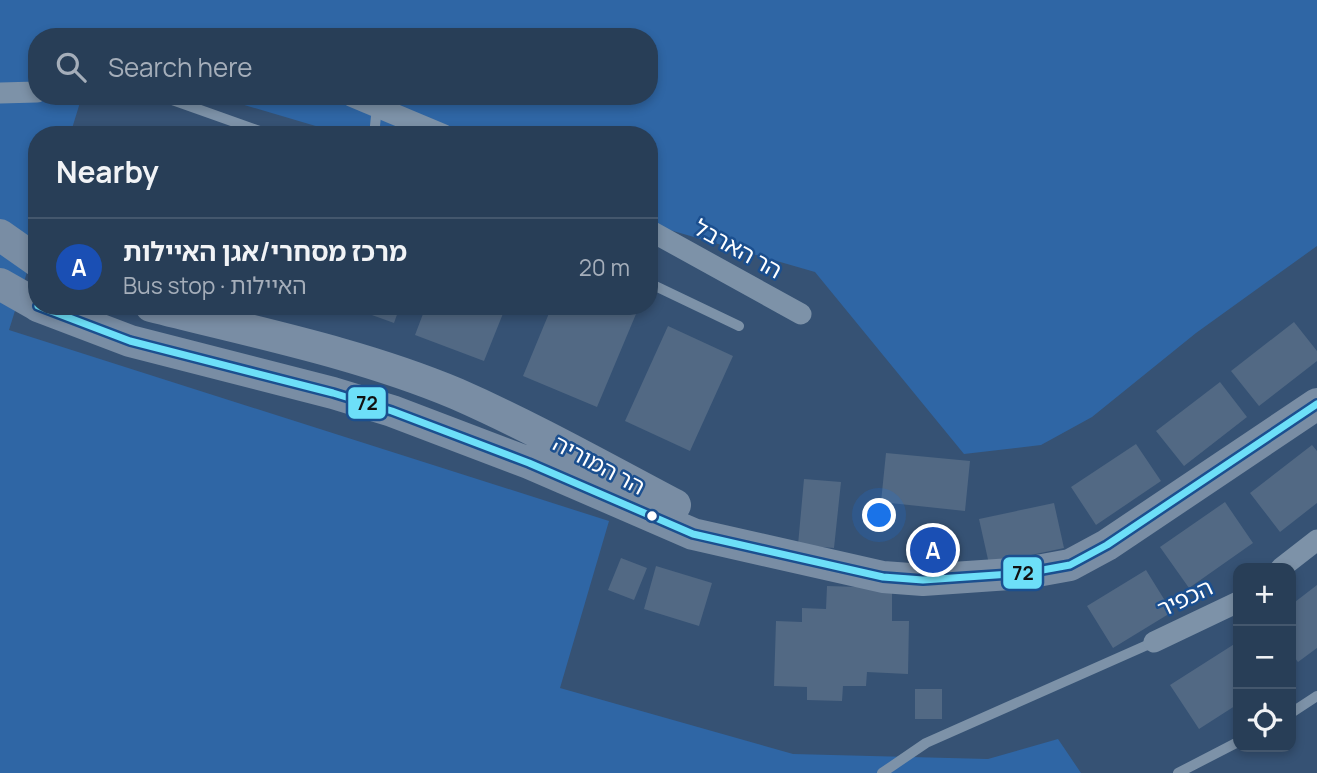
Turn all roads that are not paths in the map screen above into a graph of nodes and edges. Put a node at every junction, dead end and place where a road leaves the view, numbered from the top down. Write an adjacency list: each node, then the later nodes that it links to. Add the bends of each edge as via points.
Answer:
1 (28, 92): 2 (street)
2 (0, 93)
3 (186, 105): 6 (lane)
4 (372, 105): 5 (street)
5 (377, 107): 7 (lane); 8 (street)
6 (246, 126)
7 (375, 126)
8 (422, 126)
9 (0, 235): 11 (street)
10 (658, 235): 15 (street, הר הארבל)
11 (28, 255)
12 (0, 284): 14 (street, הר המוריה)
13 (658, 287): 18 (lane)
14 (28, 301)
15 (802, 314)
16 (61, 315): 21 (street, הר המוריה, via 130,341 392,411 529,463 693,534)
17 (186, 315): 21 (street, הר המוריה, via 344,355 456,394)
18 (739, 326)
19 (1317, 404): 21 (street, via 1070,565 923,580 883,577)
20 (1317, 540): 22 (street)
21 (757, 548)
22 (1287, 563)
23 (1233, 604): 24 (street, הכפיר)
24 (1154, 642): 28 (lane, via 926,743)
25 (1317, 696): 26 (lane)
26 (1296, 710)
27 (1233, 745): 29 (lane)
28 (881, 773)
29 (1178, 773)

